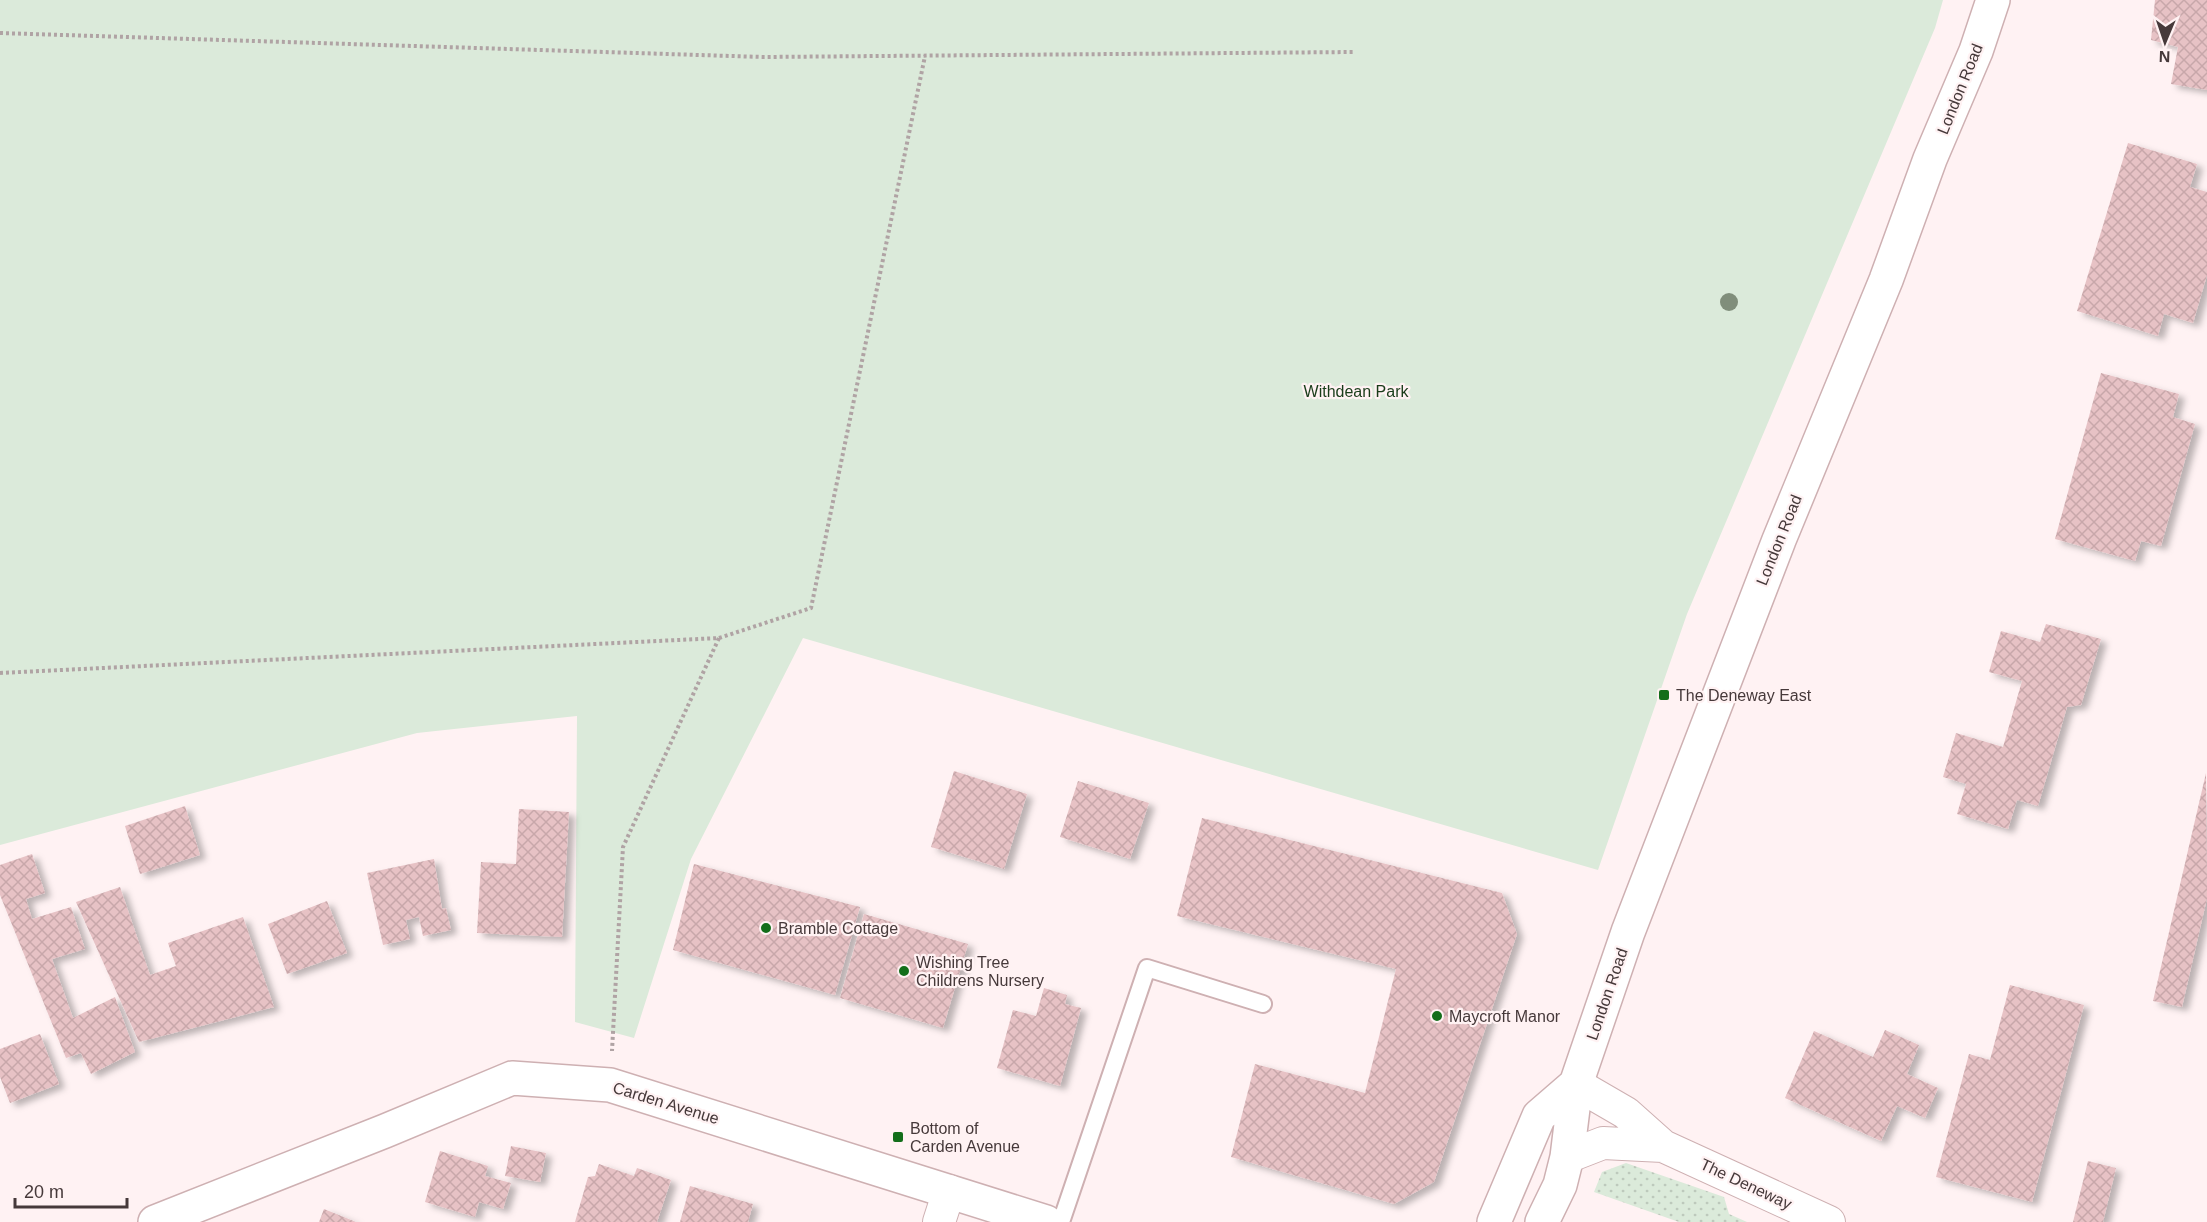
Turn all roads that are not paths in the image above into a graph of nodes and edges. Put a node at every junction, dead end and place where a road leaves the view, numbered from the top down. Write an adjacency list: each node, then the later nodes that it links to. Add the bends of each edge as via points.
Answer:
1 (1993, 0): 3 (main road, London Road, via 1676,806)
2 (1263, 1004): 10 (lane, via 1147,968)
3 (1576, 1084): 4 (street, The Deneway, via 1626,1113); 5 (main road, London Road); 11 (main road, via 1539,1116)
4 (1663, 1146): 5 (street, The Deneway, via 1603,1143); 13 (street, The Deneway)
5 (1567, 1157): 12 (main road, London Road, via 1560,1185)
6 (949, 1191): 7 (main road, Carden Avenue, via 610,1085 512,1078); 8 (street); 9 (main road, Carden Avenue)
7 (155, 1222)
8 (939, 1222)
9 (1046, 1222)
10 (1061, 1222)
11 (1494, 1222)
12 (1542, 1222)
13 (1829, 1222)

